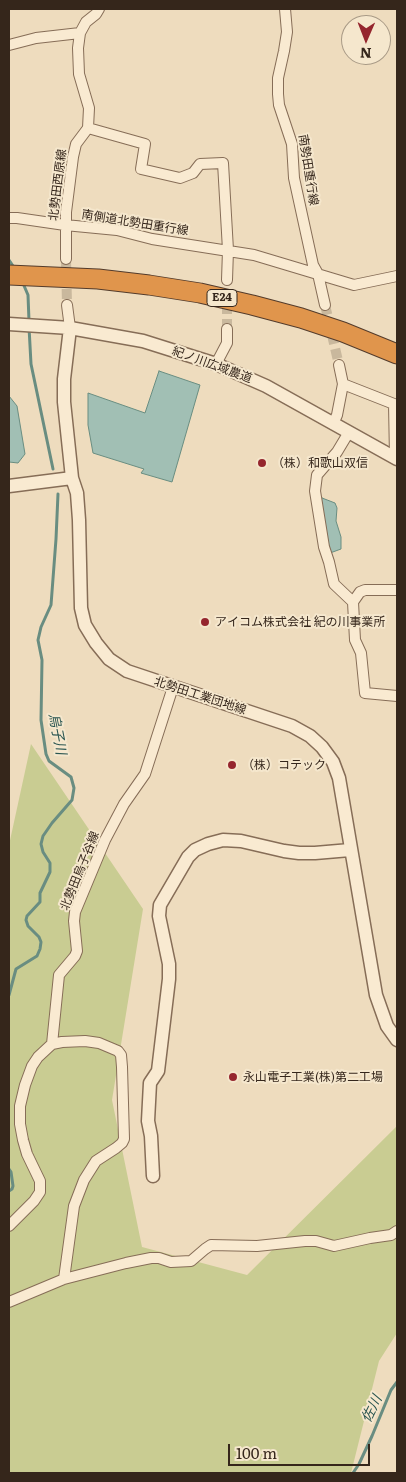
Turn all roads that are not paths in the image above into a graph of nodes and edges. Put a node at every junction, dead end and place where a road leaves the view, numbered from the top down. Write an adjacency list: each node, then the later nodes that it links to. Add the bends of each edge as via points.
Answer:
1 (99, 9): 3 (street)
2 (286, 9): 10 (street, 南勢田重行線, via 287,32 278,94 292,144 294,178 313,265)
3 (80, 33): 4 (street); 5 (street, via 80,74 89,108)
4 (9, 44)
5 (88, 128): 7 (street, 北勢田西原線, via 74,150); 8 (street, via 145,144 141,170 180,178 193,173 200,164 223,162)
6 (9, 218): 7 (street, 南側道北勢田重行線)
7 (66, 225): 8 (street, 南側道北勢田重行線, via 117,230 152,239); 9 (street, 北勢田西原線)
8 (228, 250): 10 (street, 南側道北勢田重行線); 13 (street)
9 (66, 258)
10 (318, 274): 12 (street, 南側道北勢田重行線, via 354,285); 15 (street, 南勢田重行線)
11 (9, 275): 19 (highway, E24, via 98,279 200,293 301,318)
12 (397, 276)
13 (227, 280)
14 (67, 305): 17 (street)
15 (325, 305)
16 (13, 324): 17 (street, 紀ノ川広域農道)
17 (70, 328): 20 (street, 紀ノ川広域農道, via 143,341); 26 (street, 北勢田工業団地線, via 64,402)
18 (227, 329): 20 (street, via 226,343)
19 (397, 354)
20 (216, 364): 23 (street, 紀ノ川広域農道, via 266,386)
21 (339, 365): 22 (street)
22 (343, 384): 23 (street); 25 (street, via 394,404)
23 (334, 424): 24 (street, 紀ノ川広域農道)
24 (349, 432): 25 (street, 紀ノ川広域農道); 29 (street, via 317,475 314,491 334,584)
25 (396, 458)
26 (72, 478): 27 (street); 30 (street, 北勢田工業団地線, via 79,511 81,608 86,625 109,659 126,671)
27 (9, 486)
28 (397, 590): 29 (street, via 365,590)
29 (353, 602): 31 (street, via 355,640 361,653 364,692)
30 (173, 687): 32 (street, 北勢田工業団地線, via 292,726 316,741 333,762 339,778); 34 (street, 北勢田烏子谷線, via 145,774 125,802 105,840 75,912 77,951 59,975)
31 (397, 696)
32 (350, 850): 33 (street, 北勢田工業団地線, via 376,995 387,1026); 35 (street, via 299,853 223,840 195,850 188,857 160,905 170,978 158,1071 150,1083 148,1121)
33 (397, 1040)
34 (52, 1044): 36 (street, via 32,1066 20,1106 22,1140 40,1181 40,1192); 38 (street, via 99,1043 118,1051 122,1068 124,1139 96,1161 84,1180 74,1206)
35 (153, 1176)
36 (9, 1226)
37 (397, 1231): 38 (street, via 391,1235 334,1246 306,1241 211,1246 191,1261 151,1258)
38 (64, 1279): 39 (street)
39 (9, 1302)

